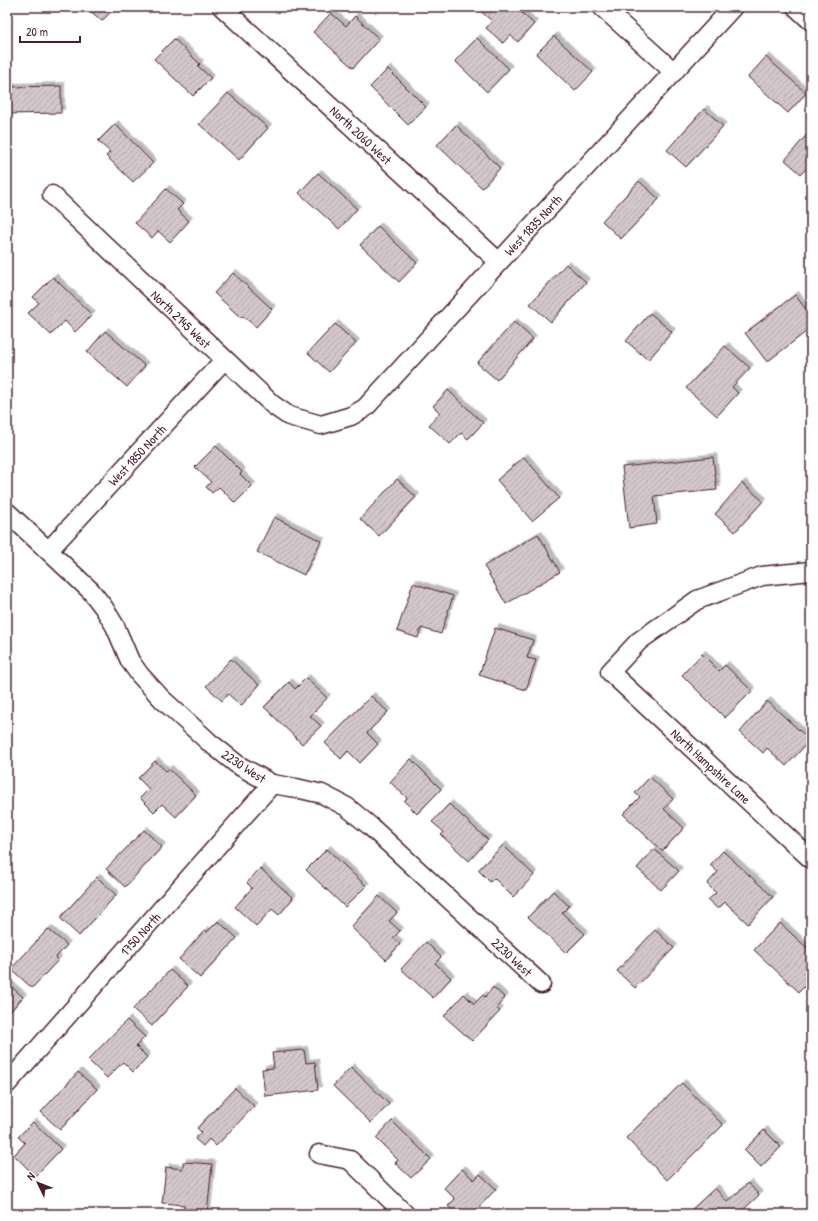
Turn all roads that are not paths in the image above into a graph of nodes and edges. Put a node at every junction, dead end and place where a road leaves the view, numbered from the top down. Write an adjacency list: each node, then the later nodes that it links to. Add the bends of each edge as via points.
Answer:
1 (222, 7): 8 (street, North 2060 West)
2 (602, 7): 6 (street)
3 (733, 7): 6 (street, West 1835 North)
4 (796, 7): 5 (street)
5 (811, 21)
6 (674, 72): 8 (street, West 1835 North)
7 (52, 195): 9 (street, North 2145 West)
8 (499, 262): 10 (street, West 1835 North, via 365,408 351,416)
9 (224, 360): 10 (street, North 2145 West, via 273,405 289,416); 12 (street, West 1850 North)
10 (321, 426)
11 (7, 512): 12 (street, 2230 West)
12 (49, 550): 14 (street, 2230 West, via 91,591 104,608 130,661 150,687 209,742 238,765)
13 (811, 571): 15 (street, North Hampshire Lane, via 762,576 697,600 639,641 610,672)
14 (272, 784): 16 (street, 2230 West, via 322,794 348,807); 17 (street, 1750 North)
15 (811, 860)
16 (541, 984)
17 (7, 1084)
18 (319, 1154): 19 (street, via 350,1160)
19 (405, 1214)

